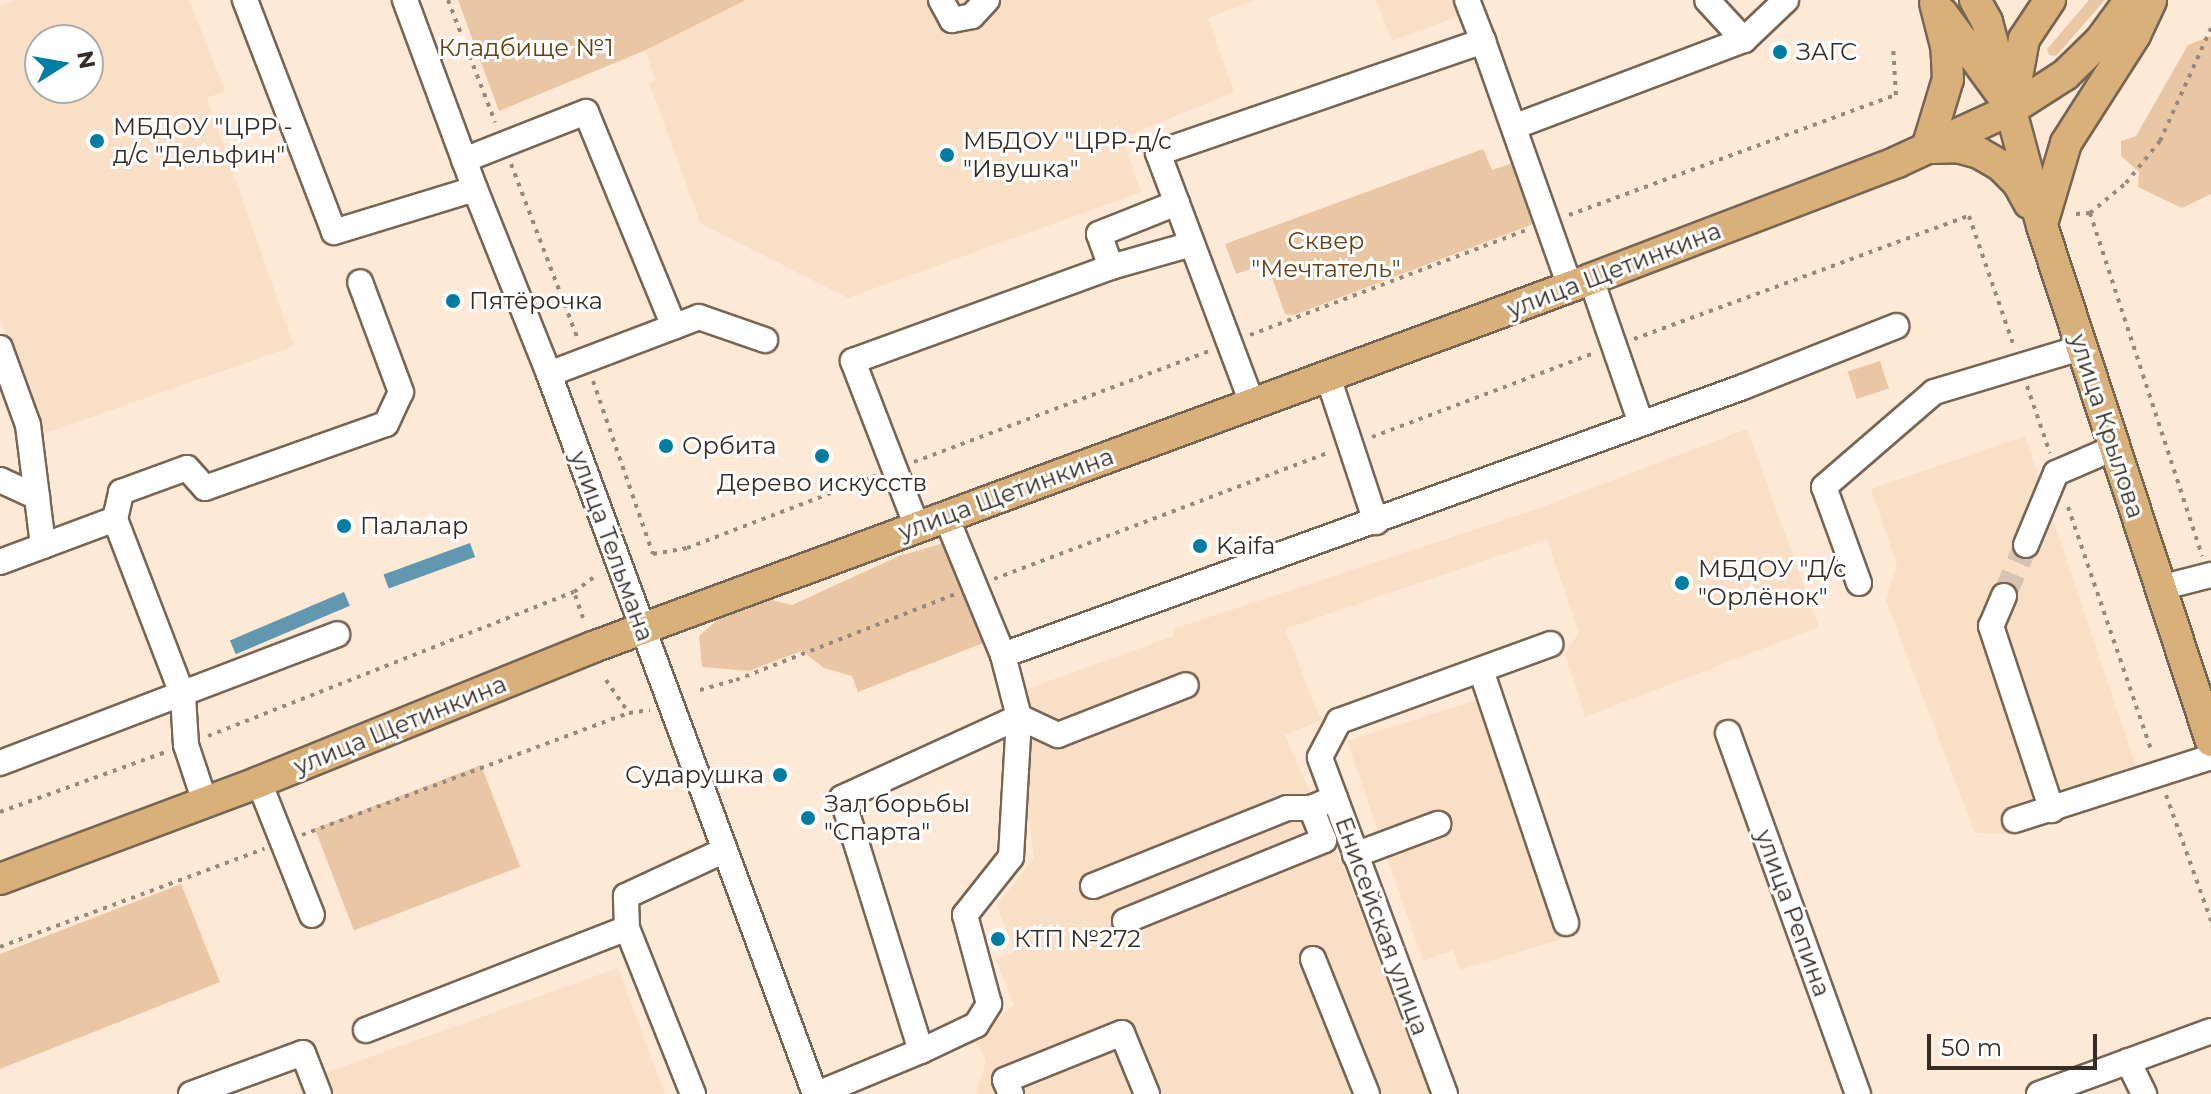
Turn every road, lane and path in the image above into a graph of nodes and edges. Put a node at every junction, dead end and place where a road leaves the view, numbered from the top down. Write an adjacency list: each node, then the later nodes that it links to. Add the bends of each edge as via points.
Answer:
1 (245, 0): 23 (street, via 334,232)
2 (405, 0): 22 (street, улица Тельмана)
3 (448, 0): 20 (path)
4 (941, 0): 5 (street, via 952,20 972,16)
5 (987, 0)
6 (1467, 0): 16 (street)
7 (1707, 0): 15 (street)
8 (1786, 0): 15 (street)
9 (1975, 0): 18 (main road, улица Крылова, via 1987,22)
10 (2050, 0): 18 (main road, via 2024,39)
11 (2130, 0): 18 (main road, улица Щетинкина, via 2100,41 2065,75)
12 (2151, 0): 28 (main road, via 2135,35 2066,143)
13 (1934, 2): 18 (main road, улица Крылова); 21 (main road, via 1948,79)
14 (2211, 28): 25 (path, via 2160,141 2126,183)
15 (1744, 40): 19 (street)
16 (1483, 41): 19 (street); 24 (street, via 1158,153)
17 (1893, 46): 27 (path, via 1896,95)
18 (2012, 109): 21 (main road, улица Щетинкина); 28 (main road, улица Крылова)
19 (1516, 126): 27 (street)
20 (502, 143): 22 (street); 34 (street, via 586,112); 40 (path)
21 (1927, 148): 28 (main road, via 1957,147 2000,165 2018,183); 32 (main road, улица Щетинкина)
22 (464, 160): 23 (street, улица Тельмана)
23 (475, 189): 42 (street, улица Тельмана)
24 (1177, 203): 29 (street); 30 (street, via 1099,234)
25 (2090, 213): 26 (path); 60 (path)
26 (2076, 214)
27 (1549, 222): 32 (street); 36 (path)
28 (2042, 226): 39 (main road, улица Крылова)
29 (1192, 244): 30 (street); 36 (street)
30 (1111, 267): 48 (street, via 853,361)
31 (360, 282): 53 (street, via 401,392 386,424 205,488 187,468 121,492)
32 (1581, 283): 37 (street); 43 (main road, улица Щетинкина)
33 (1896, 326): 45 (street)
34 (674, 327): 35 (street, via 699,317); 40 (street)
35 (765, 340)
36 (1231, 342): 44 (street); 48 (path)
37 (1615, 346): 41 (path, via 1969,216); 45 (street); 46 (path)
38 (0, 348): 51 (street, via 28,425)
39 (2081, 348): 41 (street); 47 (main road, улица Крылова)
40 (586, 361): 42 (street); 48 (path, via 653,554 687,548)
41 (2021, 367): 49 (path); 61 (street, via 1934,392 1824,487)
42 (549, 374): 67 (street, улица Тельмана)
43 (1327, 374): 44 (main road, улица Щетинкина); 46 (street)
44 (1252, 403): 52 (main road, улица Щетинкина)
45 (1641, 423): 54 (street)
46 (1352, 444): 54 (street); 62 (path)
47 (2114, 448): 49 (street); 63 (main road, улица Крылова)
48 (893, 469): 55 (street)
49 (2056, 473): 56 (street); 84 (path)
50 (0, 480): 51 (street)
51 (37, 497): 57 (street)
52 (946, 517): 55 (main road, улица Щетинкина); 62 (street)
53 (115, 519): 57 (street); 75 (street)
54 (1376, 522): 70 (street)
55 (917, 527): 67 (main road, улица Щетинкина)
56 (2026, 545)
57 (43, 546): 58 (street)
58 (0, 562)
59 (595, 576): 64 (path)
60 (2210, 576): 63 (street)
61 (1859, 583)
62 (974, 586): 70 (street); 74 (path)
63 (2160, 588): 80 (main road, улица Крылова)
64 (574, 592): 66 (path); 81 (path)
65 (2004, 596): 89 (street, via 1991,626)
66 (583, 618)
67 (643, 629): 85 (main road, улица Щетинкина); 94 (street, улица Тельмана)
68 (337, 634): 75 (street)
69 (1550, 644): 71 (street)
70 (1003, 655): 78 (street)
71 (1481, 670): 86 (street, Енисейская улица, via 1339,721 1320,757); 101 (street)
72 (606, 680): 77 (path)
73 (1186, 685): 78 (street, via 1058,735)
74 (700, 690)
75 (183, 696): 81 (street); 83 (street)
76 (650, 710): 77 (path)
77 (629, 713): 93 (path)
78 (1019, 717): 107 (street, via 1011,857 965,915 989,1004 976,1025); 107 (street, via 842,798)
79 (1728, 733): 117 (street, улица Репина)
80 (2211, 741)
81 (186, 745): 87 (street); 90 (path)
82 (2211, 757): 84 (street)
83 (0, 763)
84 (2159, 774): 89 (street); 100 (path)
85 (259, 782): 87 (main road, улица Щетинкина); 93 (street)
86 (1335, 798): 88 (street); 95 (street, Енисейская улица)
87 (205, 802): 96 (main road, улица Щетинкина)
88 (1311, 808): 97 (street, via 1287,808); 99 (street, via 1324,840)
89 (2052, 810): 91 (street)
90 (0, 812)
91 (2015, 820)
92 (1438, 824): 95 (street)
93 (283, 842): 98 (street); 103 (path)
94 (725, 850): 102 (street, via 626,896); 112 (street, улица Тельмана)
95 (1355, 855): 116 (street, Енисейская улица)
96 (0, 879)
97 (1093, 886)
98 (312, 915)
99 (1125, 921)
100 (2211, 921)
101 (1566, 923)
102 (627, 928): 105 (street); 111 (street)
103 (0, 947)
104 (1313, 959): 115 (street)
105 (366, 1030)
106 (2211, 1031): 108 (street)
107 (921, 1051): 112 (street)
108 (2128, 1061): 118 (street); 119 (street)
109 (191, 1094): 110 (street, via 303,1053)
110 (319, 1094)
111 (693, 1094)
112 (816, 1094)
113 (1011, 1094): 114 (street, via 1005,1080 1122,1033)
114 (1147, 1094)
115 (1367, 1094)
116 (1445, 1094)
117 (1858, 1094)
118 (2039, 1094)
119 (2144, 1094)

